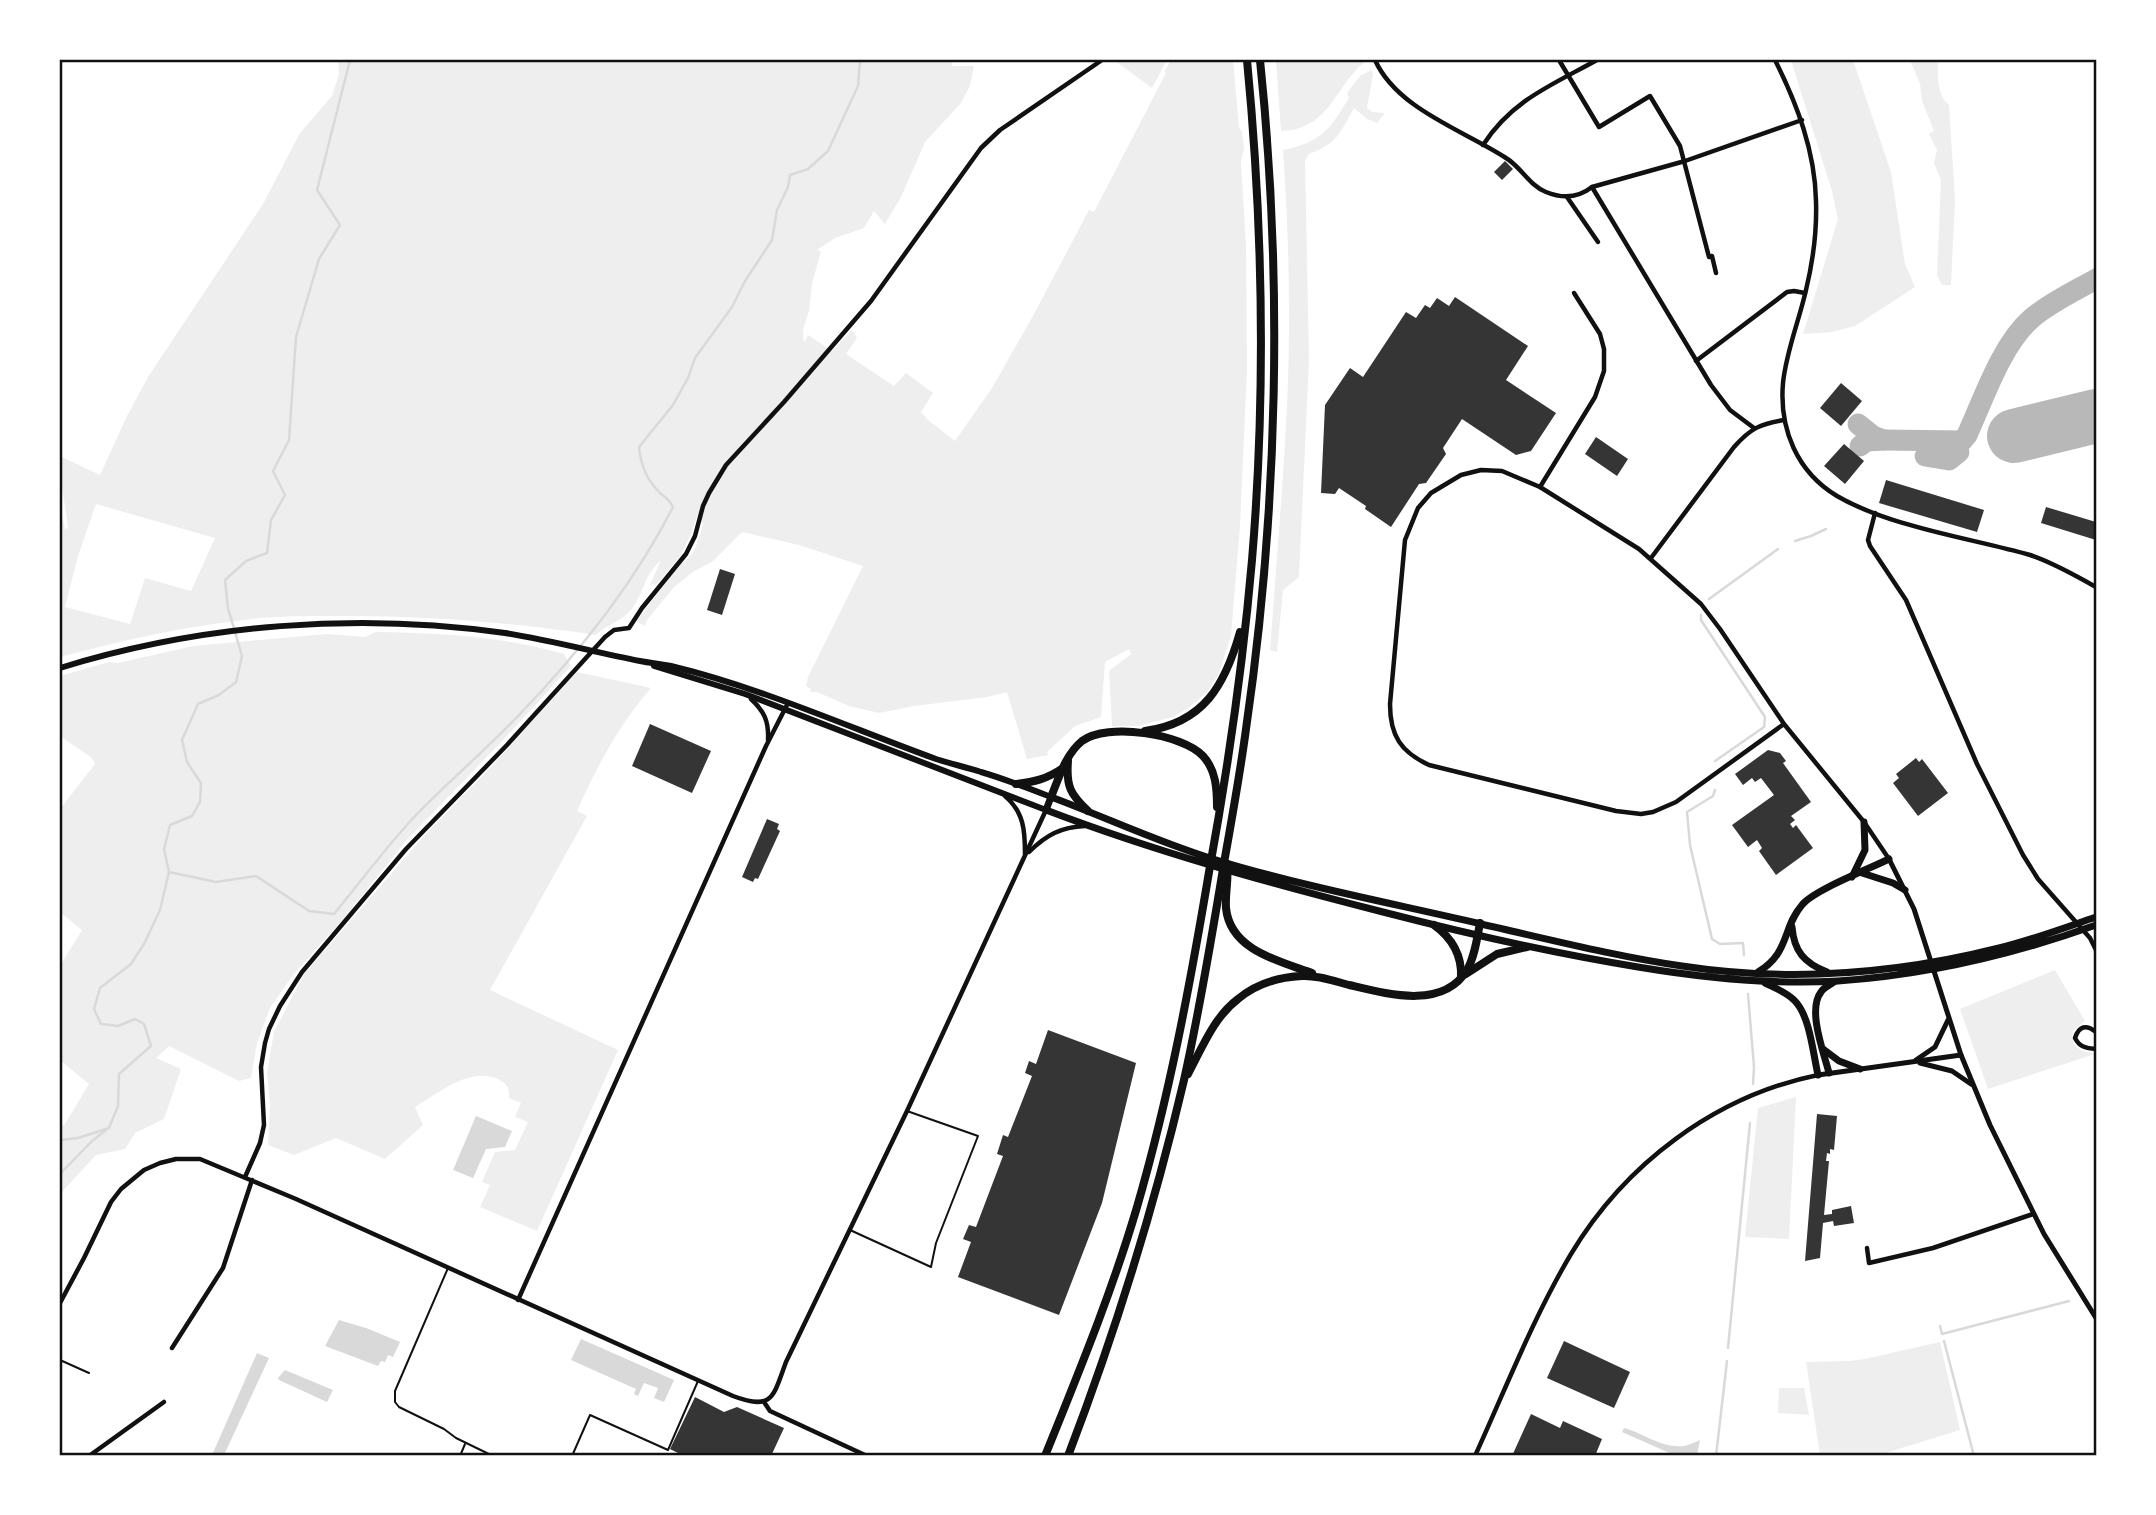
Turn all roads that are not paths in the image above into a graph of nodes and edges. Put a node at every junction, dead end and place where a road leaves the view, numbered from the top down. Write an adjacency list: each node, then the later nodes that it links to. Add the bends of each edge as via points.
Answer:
1 (1102, 60): 79 (street, via 981,148 871,301 726,465 703,506 686,554 629,628 605,637 406,849 302,971 280,1006 265,1043 261,1066 264,1125)
2 (1247, 60): 25 (highway, via 1261,278 1259,445)
3 (1261, 60): 44 (highway, via 1274,279 1272,431 1257,638)
4 (1375, 60): 10 (street, via 1390,85)
5 (1559, 60): 8 (street)
6 (1597, 60): 8 (street)
7 (1775, 60): 9 (street)
8 (1568, 76): 10 (street, via 1502,119); 11 (street, via 1599,127 1650,96)
9 (1802, 120): 11 (street); 17 (street, via 1816,201)
10 (1483, 145): 13 (street, via 1545,192)
11 (1685, 161): 12 (street); 15 (street)
12 (1592, 187): 13 (street, via 1581,195); 18 (street)
13 (1567, 196): 14 (street)
14 (1598, 243)
15 (1716, 273)
16 (1573, 293): 21 (street, via 1600,334 1604,371 1595,397)
17 (1805, 293): 18 (street, via 1787,292); 19 (street, via 1783,383)
18 (1696, 360): 20 (street, via 1730,410)
19 (1784, 420): 20 (street); 22 (street, via 1792,447 1812,476 1837,495)
20 (1754, 428): 23 (street, via 1734,447)
21 (1540, 487): 23 (street); 30 (street, via 1502,471 1482,470 1446,482 1418,509 1405,540 1391,685 1390,722 1404,748 1429,765 1642,814 1676,802)
22 (1875, 513): 24 (street, via 2031,556); 59 (street, via 1870,546 1906,600 2007,826 2038,879)
23 (1651, 558): 30 (street, via 1710,616)
24 (2096, 587)
25 (1247, 609): 31 (highway, via 1228,669 1205,703 1177,723); 42 (highway)
26 (639, 661): 27 (main road, via 551,640 470,629 332,624 194,637); 28 (main road); 29 (main road, via 670,666)
27 (60, 668)
28 (745, 694): 29 (main road); 32 (street, via 764,712)
29 (787, 706): 32 (street); 35 (main road); 36 (main road)
30 (1784, 724): 40 (street)
31 (1135, 733): 33 (highway, via 1096,734); 42 (highway, via 1178,740 1205,758 1216,784)
32 (767, 745): 85 (street)
33 (1069, 758): 34 (highway); 39 (highway, via 1067,779 1072,794)
34 (1063, 768): 35 (highway, via 1037,781); 37 (highway)
35 (1016, 783): 37 (main road)
36 (1000, 792): 38 (main road); 45 (street, via 1020,814)
37 (1051, 797): 38 (main road); 39 (main road)
38 (1046, 810): 41 (main road); 45 (street)
39 (1088, 811): 43 (main road)
40 (1864, 822): 46 (street); 49 (main road, via 1865,850)
41 (1089, 826): 43 (main road); 45 (street, via 1056,831)
42 (1216, 835): 100 (highway, via 1190,987 1157,1135 1115,1275)
43 (1177, 851): 48 (main road)
44 (1226, 854): 64 (highway, via 1226,908 1235,932 1259,952); 76 (highway)
45 (1026, 855): 78 (street)
46 (1889, 859): 47 (main road); 50 (street)
47 (1861, 873): 49 (main road); 50 (main road)
48 (1262, 877): 52 (main road); 54 (main road)
49 (1852, 877): 53 (main road, via 1808,898)
50 (1905, 890): 67 (street)
51 (2096, 917): 57 (main road)
52 (1480, 923): 56 (highway); 61 (main road, via 1611,954 1683,967)
53 (1792, 923): 61 (main road, via 1780,952); 62 (main road, via 1801,957)
54 (1434, 925): 56 (main road); 63 (highway, via 1457,949)
55 (2096, 925): 57 (main road)
56 (1477, 936): 58 (main road); 63 (highway)
57 (2039, 941): 60 (main road, via 1962,961)
58 (1527, 947): 63 (highway, via 1497,954); 65 (main road, via 1682,974)
59 (2096, 950)
60 (1903, 970): 62 (main road); 66 (main road)
61 (1756, 973): 62 (main road)
62 (1828, 973)
63 (1461, 977): 64 (highway, via 1450,989 1422,996)
64 (1328, 979): 76 (highway, via 1305,975 1275,980 1235,1000 1211,1030)
65 (1761, 981): 66 (main road); 75 (main road, via 1800,1006)
66 (1835, 981): 69 (main road, via 1817,999 1816,1024)
67 (1948, 1018): 71 (street); 72 (street, via 1935,1046)
68 (2096, 1032): 70 (street, via 2083,1027 2076,1038 2085,1048)
69 (1823, 1049): 73 (main road); 74 (main road)
70 (2096, 1049)
71 (1961, 1055): 72 (street); 77 (street)
72 (1913, 1062): 73 (street); 77 (street, via 1952,1070)
73 (1860, 1069): 74 (street)
74 (1829, 1073): 75 (street)
75 (1818, 1075): 102 (street, via 1761,1091 1705,1119 1670,1143 1609,1200 1554,1285)
76 (1184, 1081): 101 (highway, via 1140,1250)
77 (1972, 1084): 81 (street)
78 (906, 1111): 82 (street); 82 (lane, via 978,1136 931,1267)
79 (245, 1177): 80 (street); 86 (street, via 189,1157 144,1170 111,1202)
80 (253, 1180): 84 (street); 88 (street, via 223,1268)
81 (2033, 1214): 83 (street, via 1869,1264); 87 (street)
82 (849, 1230): 93 (street, via 779,1381)
83 (1867, 1248)
84 (448, 1268): 85 (street); 94 (lane, via 394,1398 399,1407)
85 (518, 1300): 91 (street)
86 (60, 1303)
87 (2096, 1318)
88 (172, 1348)
89 (60, 1360): 90 (lane)
90 (89, 1373)
91 (699, 1381): 93 (street, via 747,1401); 98 (lane, via 668,1450 590,1415)
92 (164, 1402): 95 (street)
93 (764, 1402): 99 (street, via 770,1411)
94 (466, 1443): 96 (lane); 97 (lane)
95 (89, 1455)
96 (460, 1455)
97 (493, 1455)
98 (572, 1455)
99 (867, 1455)
100 (1045, 1455)
101 (1069, 1455)
102 (1475, 1455)

